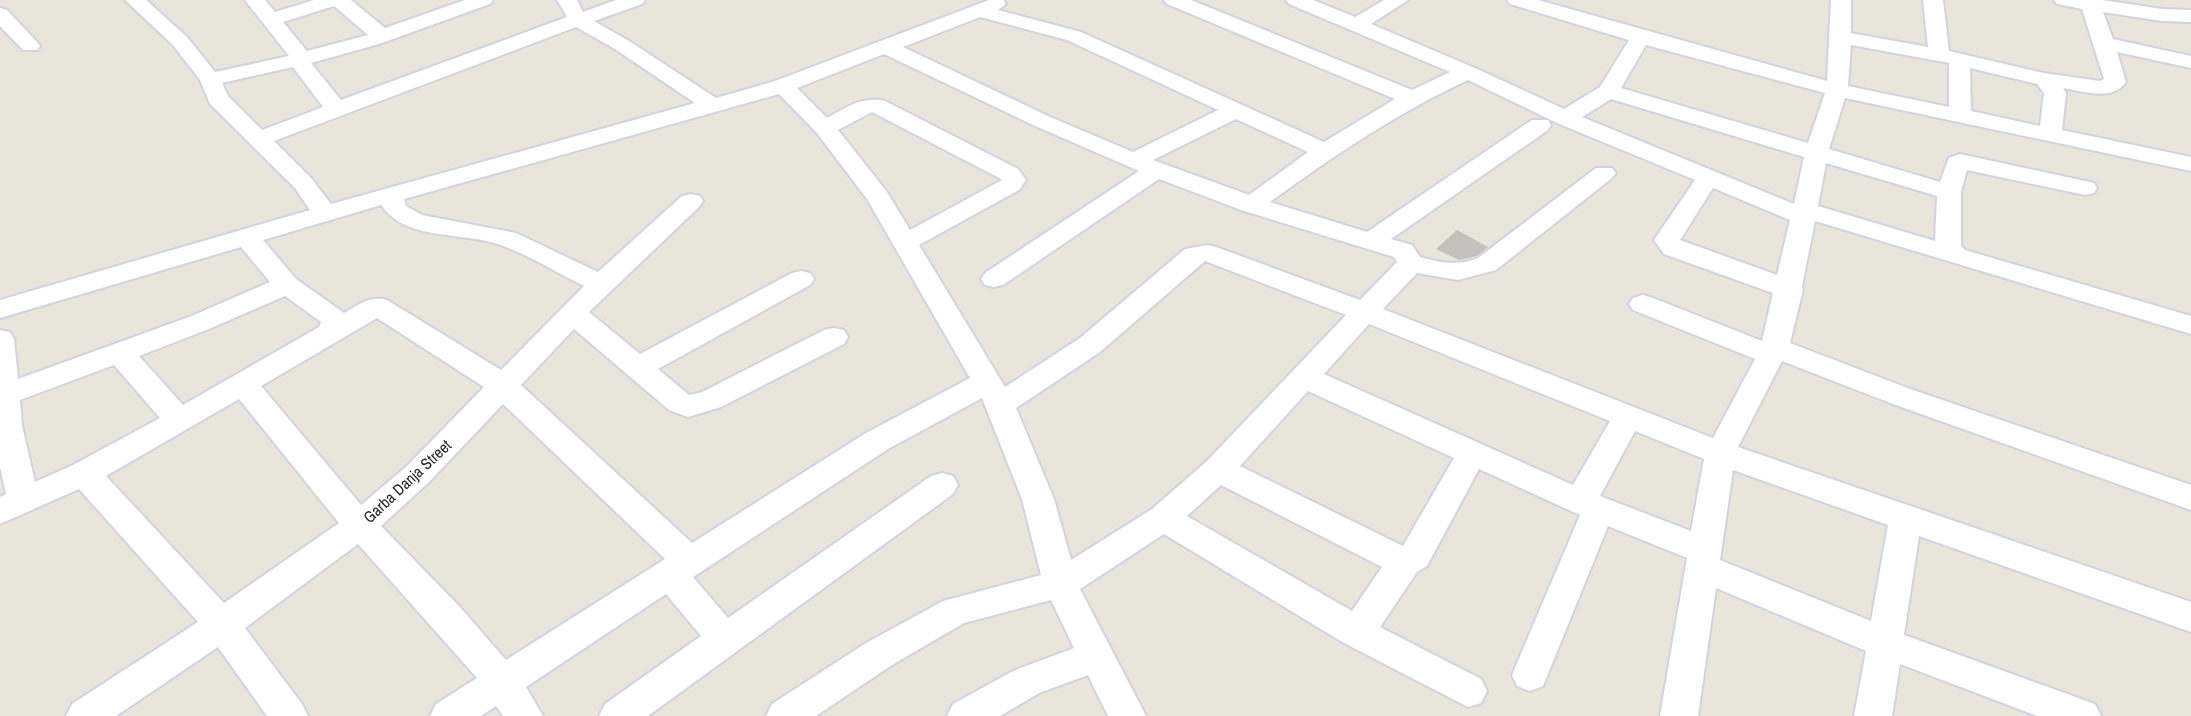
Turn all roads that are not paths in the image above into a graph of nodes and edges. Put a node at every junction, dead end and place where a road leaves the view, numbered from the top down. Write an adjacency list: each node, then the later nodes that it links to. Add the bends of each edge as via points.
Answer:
1 (12, 0): 17 (street)
2 (135, 0): 38 (street, via 180,41)
3 (255, 0): 24 (street)
4 (334, 0): 24 (street)
5 (339, 0): 28 (street)
6 (483, 0): 18 (street)
7 (567, 0): 25 (street)
8 (635, 0): 25 (street)
9 (1007, 0): 20 (street)
10 (1174, 0): 43 (street)
11 (1296, 0): 26 (street)
12 (1398, 0): 26 (street)
13 (1517, 0): 30 (street)
14 (1933, 0): 34 (street)
15 (2064, 0): 21 (street)
16 (1834, 1): 29 (street)
17 (0, 3)
18 (450, 4): 28 (street)
19 (2138, 6): 21 (street); 23 (street)
20 (980, 10): 33 (street); 46 (street, via 1074,36)
21 (2093, 10): 27 (street); 31 (street)
22 (0, 14): 32 (street)
23 (2191, 16)
24 (271, 19): 35 (street)
25 (579, 21): 44 (street); 45 (street)
26 (1356, 25): 37 (street)
27 (2191, 32)
28 (382, 36): 35 (street)
29 (1840, 37): 34 (street); 41 (street)
30 (1641, 38): 41 (street); 42 (street)
31 (2103, 43): 36 (street); 39 (street, via 2115,82 2103,88)
32 (30, 46)
33 (886, 47): 40 (street); 56 (street, via 1028,115)
34 (1949, 57): 39 (street); 47 (street)
35 (300, 59): 38 (street); 45 (street)
36 (2191, 62)
37 (1468, 72): 43 (street); 48 (street)
38 (210, 79): 52 (street, via 218,99)
39 (2044, 79): 51 (street, via 2055,93)
40 (783, 86): 44 (street); 50 (street)
41 (1838, 90): 47 (street); 54 (street)
42 (1608, 91): 48 (street); 54 (street)
43 (1412, 98): 53 (street)
44 (712, 105): 61 (street)
45 (337, 110): 52 (street)
46 (1236, 110): 53 (street); 56 (street)
47 (1960, 116): 51 (street)
48 (1565, 118): 58 (street)
49 (1540, 125): 67 (street)
50 (825, 128): 68 (street, via 878,197); 68 (street, via 868,105 877,106 1010,174 1014,180)
51 (2050, 134): 55 (street)
52 (259, 140): 64 (street, via 303,183)
53 (1325, 151): 63 (street)
54 (1817, 152): 60 (street); 65 (street)
55 (2191, 164)
56 (1145, 165): 63 (street); 72 (street)
57 (1604, 173): 70 (street, via 1487,264 1469,272 1447,272)
58 (1708, 178): 65 (street); 75 (street, via 1667,240 1673,248)
59 (2085, 188): 60 (street, via 1960,161)
60 (1949, 192): 69 (street, via 1948,247)
61 (391, 194): 64 (street); 73 (street, via 397,212 415,221 507,238)
62 (691, 201): 73 (street, Garba Danja Street)
63 (1250, 205): 67 (street)
64 (325, 213): 66 (street)
65 (1804, 214): 69 (street); 75 (street)
66 (245, 236): 74 (street); 77 (street)
67 (1371, 241): 70 (street, via 1403,251)
68 (906, 242): 90 (street)
69 (1956, 256): 80 (street)
70 (1411, 263): 79 (street)
71 (801, 279): 86 (street)
72 (994, 279)
73 (601, 284): 78 (street, Garba Danja Street)
74 (287, 285): 81 (street, via 333,316); 85 (street)
75 (1790, 289): 84 (street)
76 (1642, 304): 84 (street)
77 (0, 309)
78 (573, 313): 86 (street); 89 (street, Garba Danja Street)
79 (1365, 313): 87 (street); 90 (street, via 1200,252 1090,345); 92 (street)
80 (2191, 325)
81 (331, 331): 88 (street); 89 (street, via 377,306)
82 (834, 337): 86 (street, via 711,400 688,406 679,403)
83 (0, 339): 91 (street)
84 (1773, 352): 95 (street); 100 (street)
85 (120, 353): 91 (street); 93 (street)
86 (638, 368)
87 (1304, 377): 94 (street); 96 (street)
88 (243, 384): 93 (street); 105 (street)
89 (503, 386): 105 (street, Garba Danja Street, via 418,474); 108 (street)
90 (994, 393): 108 (street, via 877,441); 109 (street, via 1038,499)
91 (4, 395): 99 (street, via 21,492)
92 (1628, 416): 95 (street); 101 (street)
93 (180, 421): 97 (street)
94 (1472, 453): 101 (street); 107 (street, via 1415,556)
95 (1720, 453): 104 (street); 106 (street)
96 (1218, 469): 103 (street); 107 (street)
97 (84, 474): 99 (street); 111 (street)
98 (942, 484): 113 (street)
99 (30, 497): 102 (street)
100 (2191, 498)
101 (1589, 505): 106 (street); 116 (street)
102 (0, 512)
103 (1164, 518): 109 (street); 112 (street)
104 (1906, 518): 110 (street); 114 (street)
105 (360, 525): 111 (street, Garba Danja Street); 117 (street)
106 (1705, 560): 114 (street); 127 (street)
107 (1405, 562): 112 (street)
108 (680, 568): 113 (street); 117 (street)
109 (1060, 584): 115 (street); 124 (street, via 955,611 879,654)
110 (2191, 616)
111 (222, 625): 119 (street, Garba Danja Street); 120 (street)
112 (1357, 632): 118 (street)
113 (725, 639): 123 (street)
114 (1886, 643): 128 (street); 129 (street)
115 (1097, 656): 125 (street, via 1026,682); 126 (street)
116 (1530, 675)
117 (503, 682): 121 (street); 122 (street)
118 (1468, 691)
119 (85, 716)
120 (289, 716)
121 (450, 716)
122 (524, 716)
123 (618, 716)
124 (785, 716)
125 (966, 716)
126 (1127, 716)
127 (1679, 716)
128 (1873, 716)
129 (2082, 716)

